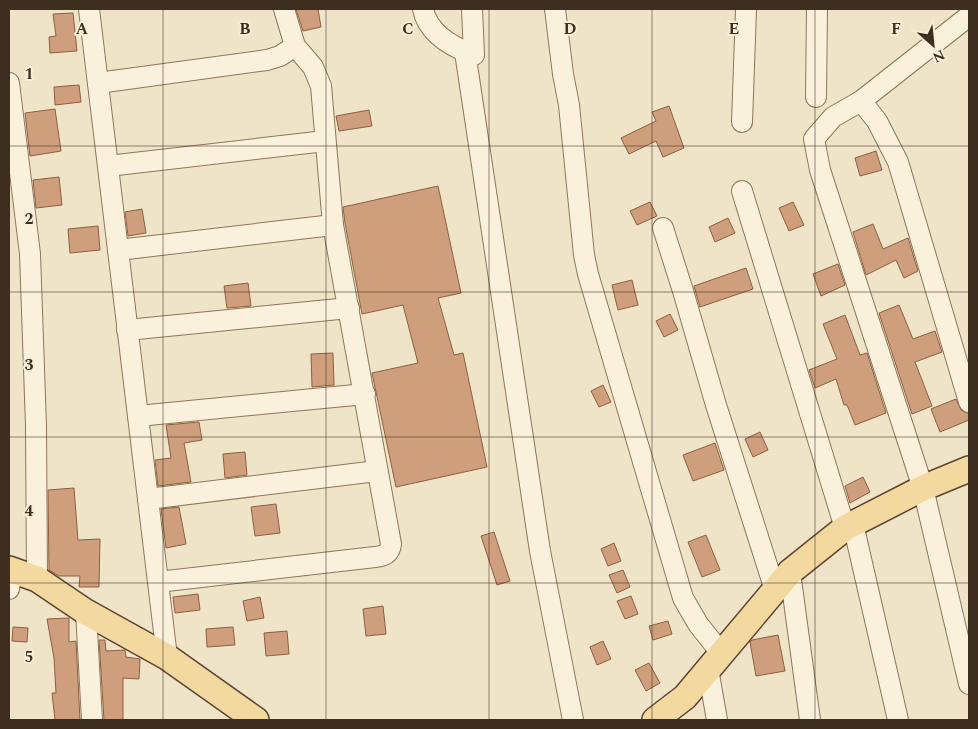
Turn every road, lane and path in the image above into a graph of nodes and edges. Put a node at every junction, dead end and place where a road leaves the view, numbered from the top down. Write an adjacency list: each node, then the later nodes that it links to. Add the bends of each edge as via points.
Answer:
1 (90, 9): 12 (street)
2 (284, 9): 9 (street)
3 (423, 9): 10 (street, via 434,31)
4 (472, 9): 10 (street, via 474,55)
5 (555, 9): 38 (street, via 588,274 683,598)
6 (746, 9): 15 (street)
7 (817, 9): 13 (street)
8 (969, 16): 14 (street)
9 (294, 46): 12 (street, via 267,60); 16 (street, via 313,67 321,86)
10 (465, 52): 42 (street, via 540,551)
11 (9, 83): 33 (street, via 30,254)
12 (98, 83): 17 (street)
13 (816, 97)
14 (861, 101): 25 (street, via 877,121 898,162); 29 (street, via 833,117 814,139 820,170)
15 (742, 122)
16 (325, 141): 17 (street); 19 (street)
17 (108, 166): 21 (street)
18 (742, 191): 31 (street)
19 (333, 225): 21 (street); 22 (street)
20 (663, 228): 34 (street, via 716,405)
21 (118, 250): 23 (street)
22 (349, 308): 23 (street); 24 (street)
23 (127, 330): 26 (street)
24 (365, 394): 26 (street); 28 (street)
25 (969, 402)
26 (138, 416): 30 (street)
27 (969, 468): 29 (main road)
28 (377, 471): 30 (street); 35 (street, via 391,544 382,556)
29 (923, 488): 31 (main road); 39 (street)
30 (148, 499): 35 (street)
31 (849, 526): 34 (main road); 46 (street)
32 (10, 576): 33 (main road)
33 (37, 579): 36 (main road)
34 (782, 581): 38 (main road); 45 (street)
35 (158, 582): 37 (street)
36 (86, 612): 37 (main road); 40 (street)
37 (167, 657): 41 (main road)
38 (715, 661): 43 (main road, via 685,696); 44 (street)
39 (969, 684)
40 (92, 720)
41 (256, 720)
42 (573, 720)
43 (655, 720)
44 (717, 720)
45 (810, 720)
46 (898, 720)

